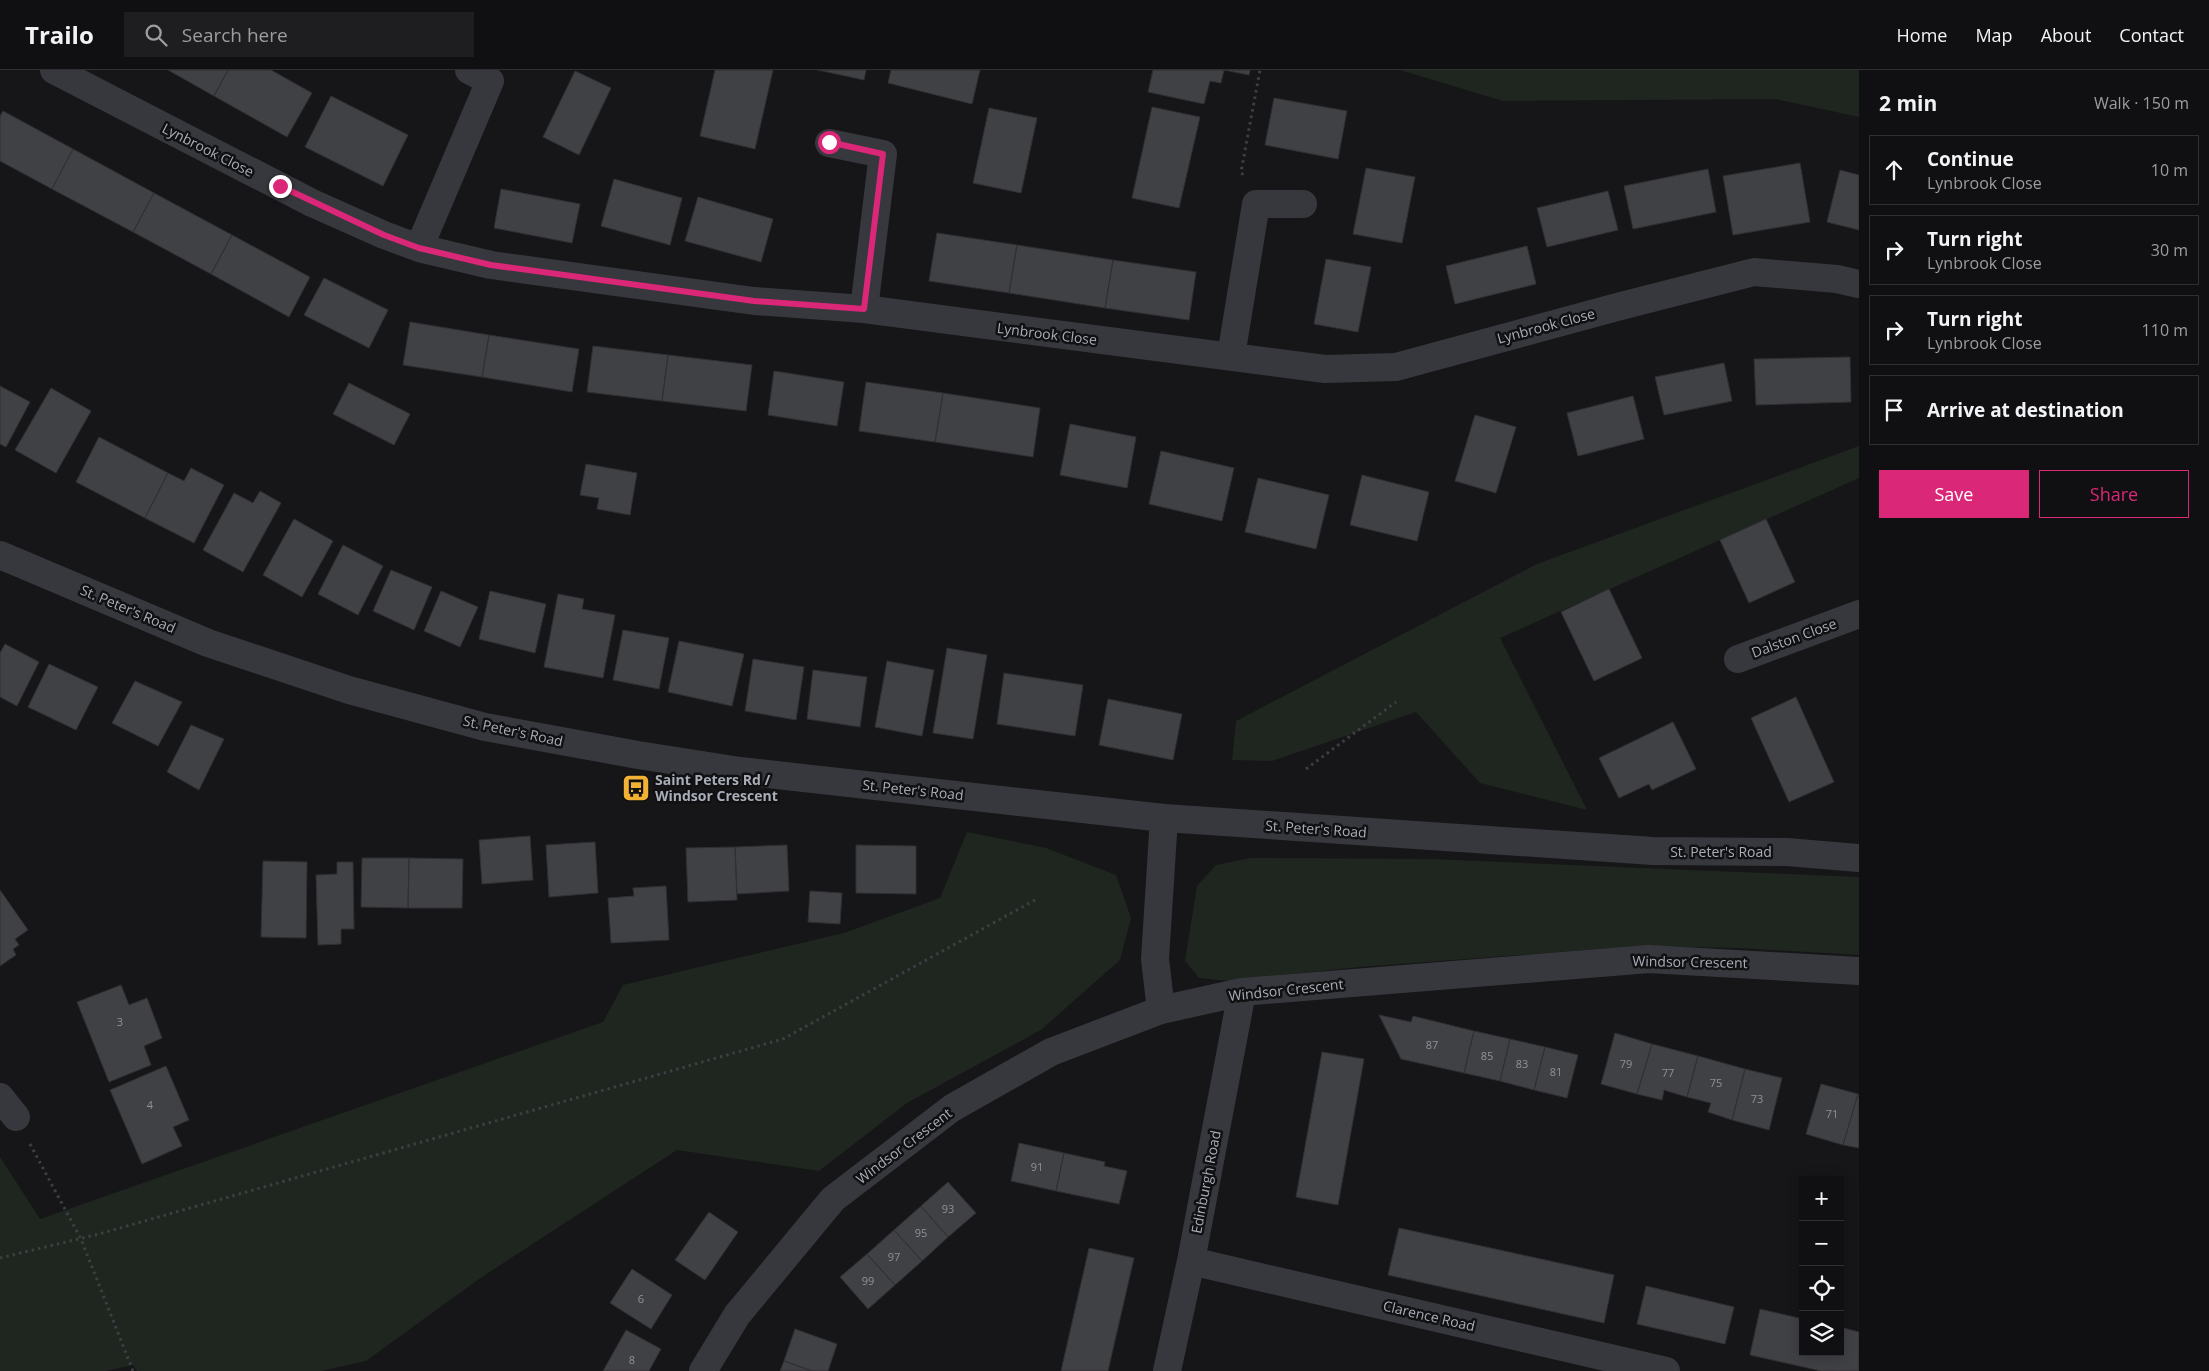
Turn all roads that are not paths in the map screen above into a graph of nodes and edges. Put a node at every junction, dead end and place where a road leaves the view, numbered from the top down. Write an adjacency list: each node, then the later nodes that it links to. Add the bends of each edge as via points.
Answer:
1 (54, 70): 5 (street, Lynbrook Close, via 312,203)
2 (469, 70): 5 (street, via 490,81)
3 (829, 142): 7 (street, via 883,154)
4 (1303, 204): 8 (street, via 1256,204)
5 (419, 248): 7 (street, Lynbrook Close, via 491,265 754,301)
6 (1859, 284): 8 (street, Lynbrook Close, via 1754,272 1396,366 1325,369)
7 (864, 309): 8 (street, Lynbrook Close)
8 (1231, 356)
9 (0, 555): 12 (street, St. Peter's Road, via 208,643 349,690 484,727 740,771)
10 (1856, 623): 11 (street, Dalston Close)
11 (1738, 659)
12 (1164, 818): 13 (street, St. Peter's Road, via 1653,851 1787,852); 16 (street, via 1155,959)
13 (1859, 858)
14 (1859, 971): 15 (street, Windsor Crescent, via 1649,959)
15 (1242, 992): 16 (street, Windsor Crescent); 17 (street, Edinburgh Road)
16 (1161, 1010): 18 (street, Windsor Crescent, via 1051,1052 952,1108 833,1199 737,1315)
17 (1192, 1261): 19 (street, Edinburgh Road); 20 (street, Clarence Road)
18 (703, 1371)
19 (1167, 1371)
20 (1666, 1371)

